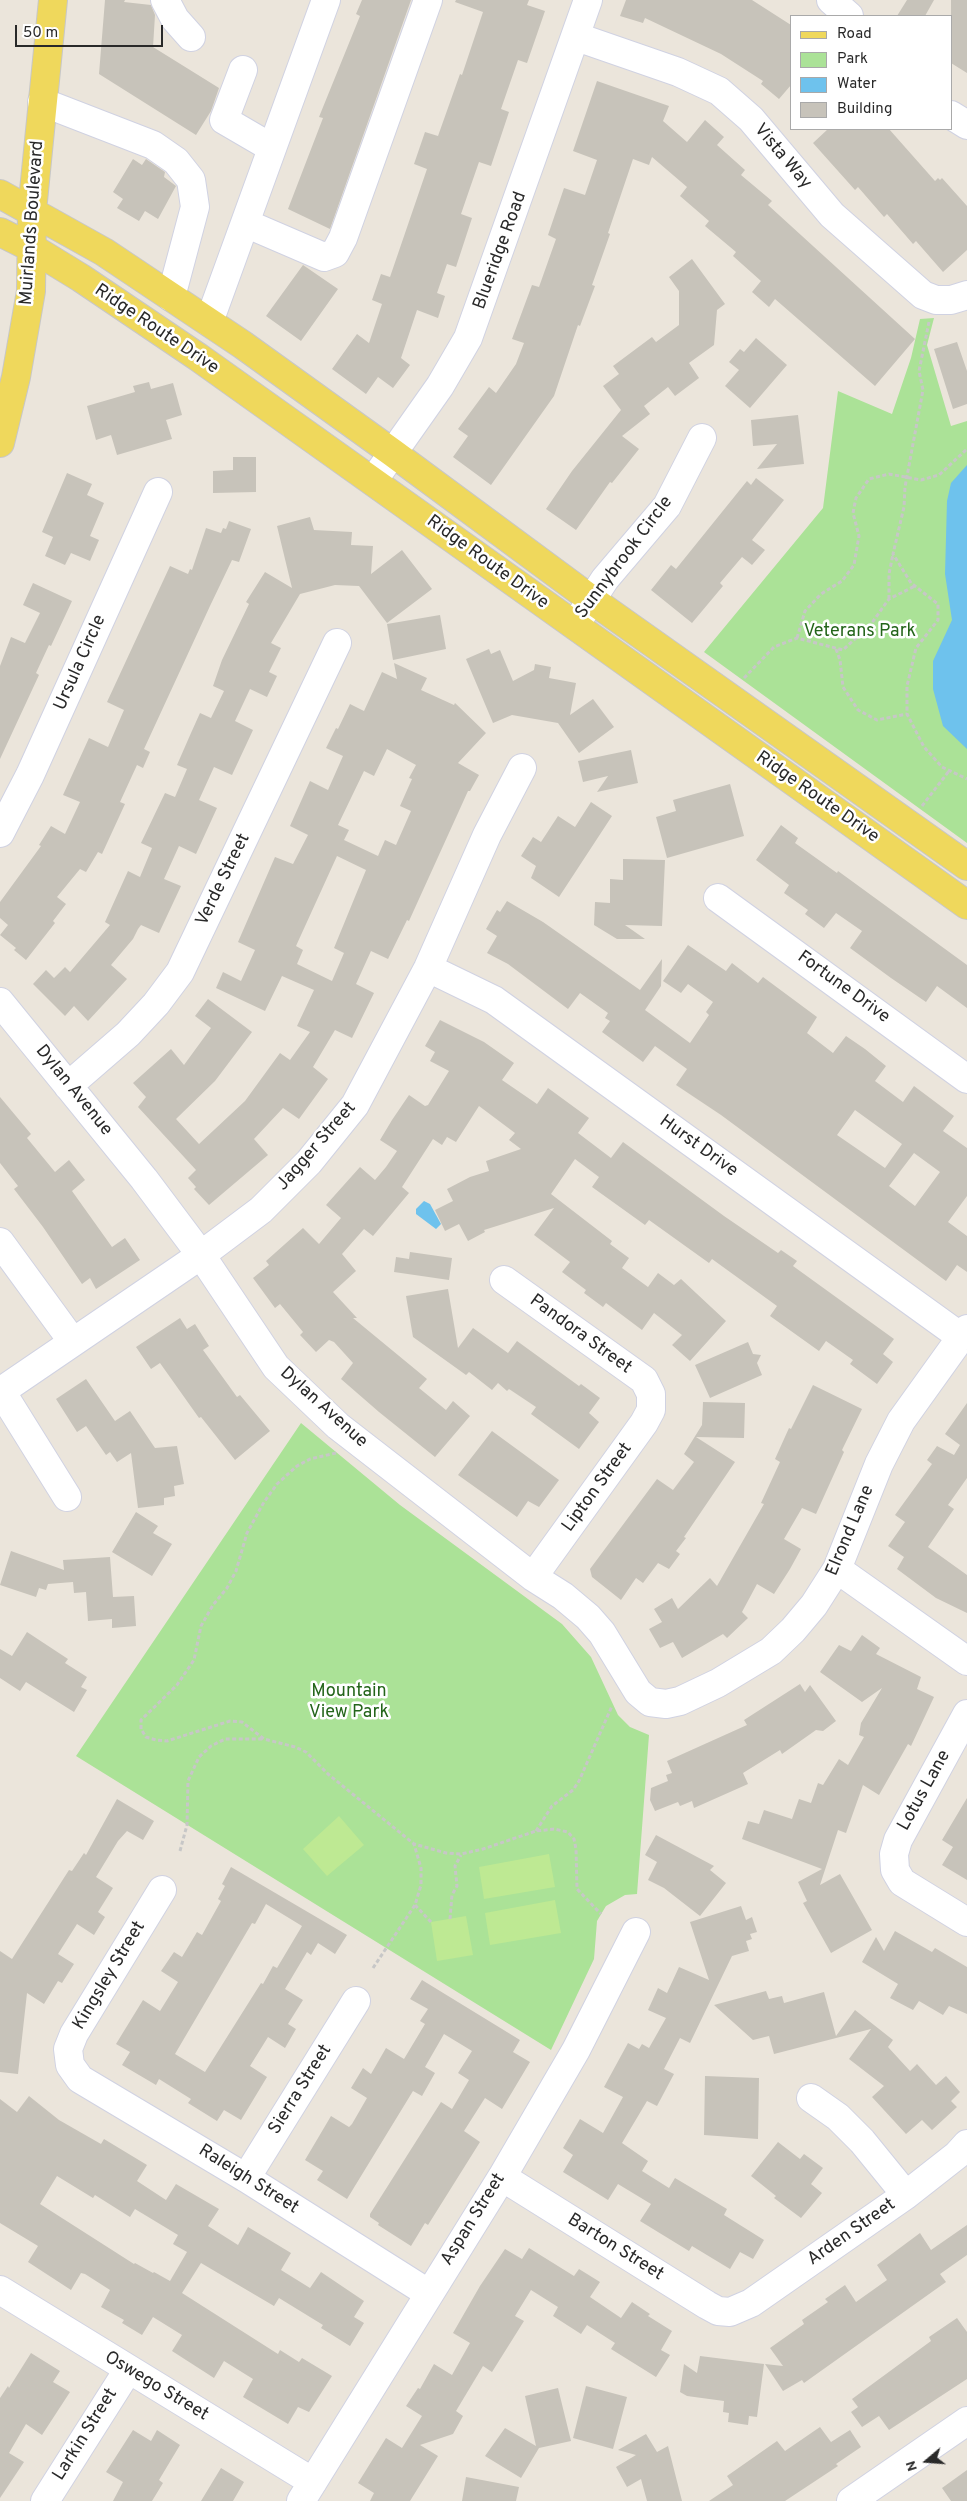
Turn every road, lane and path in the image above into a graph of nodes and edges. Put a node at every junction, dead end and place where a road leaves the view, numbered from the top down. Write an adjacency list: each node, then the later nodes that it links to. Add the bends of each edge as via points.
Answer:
1 (53, 0): 11 (main road, Muirlands Boulevard)
2 (165, 0): 9 (street, via 175,19)
3 (326, 0): 14 (street)
4 (428, 0): 17 (street, via 336,253 324,257)
5 (588, 0): 8 (street, Blueridge Road)
6 (831, 0): 7 (street)
7 (848, 15)
8 (577, 36): 20 (street, Vista Way, via 678,72 719,91 751,119 832,215 923,295 936,300); 27 (street, Blueridge Road, via 468,338 440,386)
9 (191, 37)
10 (243, 70): 14 (street, via 224,120)
11 (42, 102): 16 (main road, Muirlands Boulevard); 21 (street, via 153,144 176,161 191,180 195,207)
12 (952, 116): 13 (street)
13 (967, 125)
14 (272, 148): 17 (street)
15 (0, 194): 16 (main road, Ridge Route Drive)
16 (32, 211): 19 (main road, Muirlands Boulevard); 21 (main road, Ridge Route Drive, via 104,252)
17 (245, 223): 23 (street)
18 (0, 232): 19 (main road, Ridge Route Drive)
19 (32, 248): 24 (main road, Muirlands Boulevard, via 31,291 16,377); 29 (main road, Ridge Route Drive, via 198,357)
20 (967, 295)
21 (171, 297): 23 (main road, Ridge Route Drive)
22 (930, 319): 28 (path, via 919,371 923,390)
23 (209, 322): 27 (main road, Ridge Route Drive)
24 (2, 428)
25 (702, 438): 34 (street, Sunnybrook Circle, via 667,506 605,578)
26 (967, 449): 28 (path, via 939,475 921,480)
27 (393, 452): 29 (street, Blueridge Road); 34 (main road, Ridge Route Drive)
28 (907, 476): 31 (path, via 904,507); 36 (path, via 889,474 869,479 856,498 853,513 860,536 854,565 842,581 821,594 805,611)
29 (373, 481): 35 (main road, Ridge Route Drive)
30 (158, 492): 45 (street, Ursula Circle, via 30,775)
31 (893, 554): 32 (path); 33 (path, via 888,574)
32 (915, 586): 33 (path); 40 (path, via 938,604 938,620 916,648 907,686)
33 (889, 599): 38 (path, via 871,624 843,650)
34 (592, 600): 35 (street, Sunnybrook Circle); 46 (main road, Ridge Route Drive)
35 (575, 626): 48 (main road, Ridge Route Drive)
36 (797, 638): 38 (path); 39 (path, via 774,647)
37 (337, 643): 52 (street, Verde Street, via 180,972 128,1034)
38 (836, 648): 40 (path, via 843,687 858,710 877,720)
39 (744, 678)
40 (907, 714): 42 (path, via 924,747)
41 (522, 768): 49 (street, Jagger Street, via 487,835)
42 (950, 771): 43 (path); 44 (path)
43 (967, 779)
44 (921, 807)
45 (0, 832)
46 (967, 866)
47 (718, 898): 51 (street, Fortune Drive)
48 (967, 905)
49 (428, 968): 54 (street, Jagger Street, via 356,1105 309,1162 261,1210); 56 (street, Hurst Drive, via 494,1000)
50 (0, 1002): 52 (street, Dylan Avenue)
51 (967, 1079)
52 (68, 1086): 54 (street, Dylan Avenue)
53 (0, 1242): 57 (street)
54 (201, 1255): 57 (street, Jagger Street); 63 (street, Dylan Avenue, via 276,1367 306,1398)
55 (504, 1280): 59 (street, Pandora Street, via 644,1380)
56 (964, 1333): 62 (street, Elrond Lane, via 900,1421)
57 (73, 1342): 58 (street, Jagger Street)
58 (0, 1392): 61 (street)
59 (651, 1394): 63 (street, Lipton Street, via 651,1410 644,1423)
60 (339, 1453): 68 (path, via 310,1459 277,1484 247,1533 236,1571 227,1588 206,1615 194,1660 177,1685 142,1720 141,1729 146,1737 156,1740 167,1740 230,1721 242,1722)
61 (67, 1497)
62 (837, 1569): 64 (street); 65 (street, Elrond Lane, via 814,1604 772,1651 718,1683)
63 (533, 1577): 65 (street, Dylan Avenue, via 588,1617 602,1633 638,1692 650,1702)
64 (967, 1661)
65 (666, 1704)
66 (612, 1706): 69 (path, via 579,1781 573,1790 552,1806)
67 (967, 1714): 78 (street, Lotus Lane, via 898,1840 894,1854 895,1870 902,1882)
68 (264, 1739): 70 (path, via 306,1752); 71 (path, via 225,1740 211,1746 199,1757 188,1781 187,1825)
69 (536, 1831): 72 (path, via 483,1850); 75 (path, via 554,1829 568,1832 574,1838 577,1889)
70 (414, 1844): 72 (path); 74 (path, via 421,1868 421,1885)
71 (180, 1851)
72 (461, 1854): 76 (path, via 456,1866 457,1886 452,1895)
73 (162, 1890): 82 (street, Kingsley Street, via 74,2034 68,2049)
74 (415, 1905): 77 (path); 80 (path)
75 (601, 1914)
76 (450, 1919)
77 (431, 1922)
78 (967, 1922)
79 (636, 1932): 85 (street, Aspan Street, via 576,2050)
80 (373, 1968)
81 (356, 2001): 86 (street, Sierra Street)
82 (70, 2066): 86 (street, Raleigh Street, via 80,2078)
83 (811, 2098): 87 (street, via 838,2117 862,2141)
84 (967, 2144): 87 (street, Arden Street)
85 (502, 2177): 89 (street, Aspan Street); 90 (street, Barton Street, via 707,2305 718,2311)
86 (246, 2178): 89 (street, Raleigh Street)
87 (906, 2195): 90 (street, Arden Street, via 751,2304)
88 (0, 2290): 91 (street, Oswego Street)
89 (428, 2293): 93 (street, Aspan Street)
90 (730, 2312)
91 (128, 2370): 93 (street, Oswego Street); 94 (street, Larkin Street)
92 (967, 2421): 95 (street)
93 (307, 2492)
94 (45, 2501)
95 (851, 2501)

